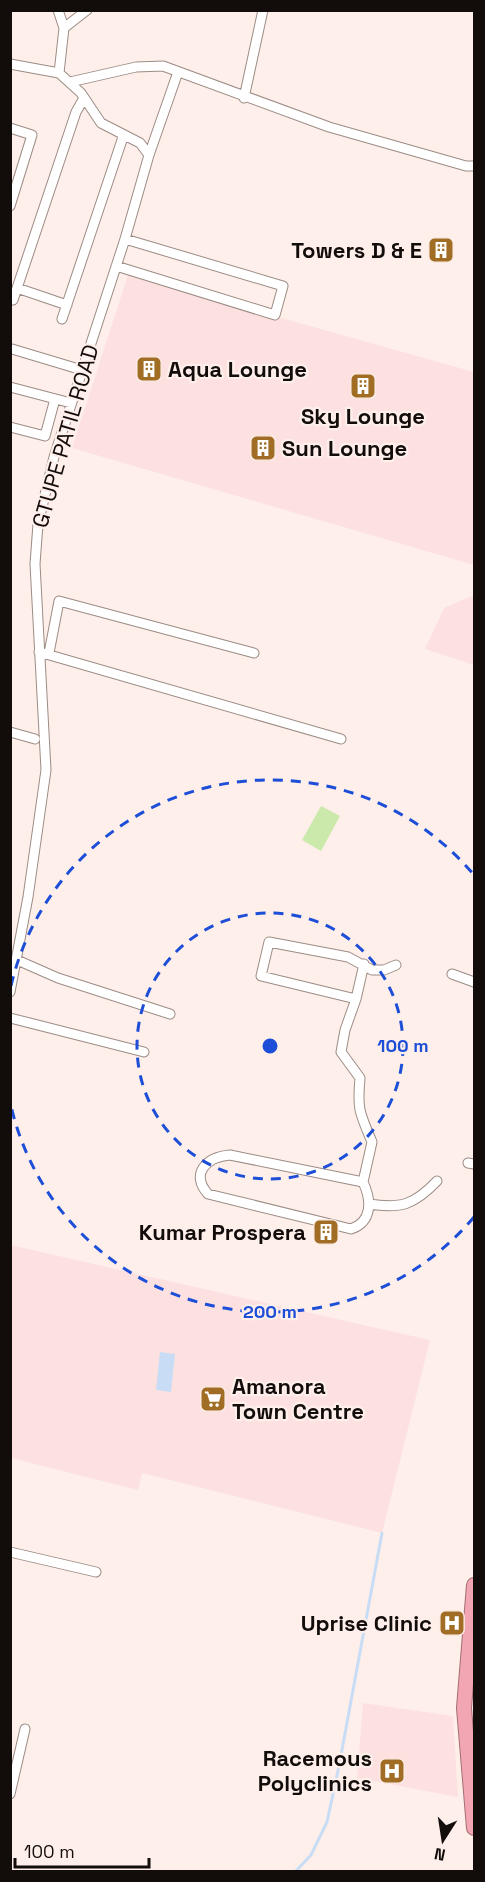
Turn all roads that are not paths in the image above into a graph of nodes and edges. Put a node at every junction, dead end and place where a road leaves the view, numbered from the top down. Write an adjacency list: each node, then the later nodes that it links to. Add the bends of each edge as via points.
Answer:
1 (87, 10): 4 (street)
2 (263, 10): 10 (street)
3 (59, 11): 4 (street)
4 (64, 28): 7 (street)
5 (10, 64): 7 (street)
6 (178, 72): 8 (street, via 163,66 136,67); 10 (street); 13 (street, GTUPE PATIL ROAD)
7 (59, 73): 8 (street)
8 (70, 82): 9 (street)
9 (84, 98): 12 (street, via 101,123); 18 (street)
10 (243, 98): 14 (street, via 328,127)
11 (10, 128): 15 (street, via 32,135)
12 (123, 137): 13 (street, via 140,143); 20 (street)
13 (149, 154): 16 (street, GTUPE PATIL ROAD)
14 (474, 166)
15 (10, 206)
16 (128, 240): 17 (street, GTUPE PATIL ROAD); 17 (street, via 283,286 275,315)
17 (116, 266): 23 (street, GTUPE PATIL ROAD)
18 (17, 288): 19 (street); 20 (street)
19 (13, 300)
20 (67, 305): 21 (street)
21 (62, 319)
22 (12, 349): 23 (street)
23 (82, 370): 26 (street, GTUPE PATIL ROAD)
24 (10, 387): 25 (street)
25 (55, 399): 26 (street); 27 (street, via 45,436)
26 (71, 403): 28 (street, GTUPE PATIL ROAD, via 38,524 35,564)
27 (10, 427)
28 (44, 653): 29 (street, via 59,601); 32 (street); 33 (street, GTUPE PATIL ROAD, via 46,770)
29 (254, 653)
30 (10, 732): 31 (street)
31 (35, 739)
32 (341, 739)
33 (17, 960): 38 (street, GTUPE PATIL ROAD); 40 (street, via 68,982)
34 (364, 963): 35 (street, via 372,970); 39 (street); 39 (street, via 275,942 266,946 261,976 264,979)
35 (396, 965)
36 (452, 974): 37 (street)
37 (474, 982)
38 (10, 992)
39 (356, 999): 44 (street, via 341,1052 360,1078 357,1104 372,1142)
40 (170, 1014)
41 (10, 1018): 42 (street)
42 (144, 1052)
43 (437, 1181): 45 (street, via 426,1193 396,1208)
44 (363, 1182): 45 (street); 45 (street, via 230,1155 217,1156 198,1178 207,1194 351,1229 367,1219)
45 (369, 1204)
46 (10, 1552): 47 (street)
47 (96, 1572)
48 (474, 1585): 49 (highway)
49 (471, 1663): 52 (highway, via 464,1708)
50 (25, 1729): 51 (street)
51 (10, 1794)
52 (474, 1828)

